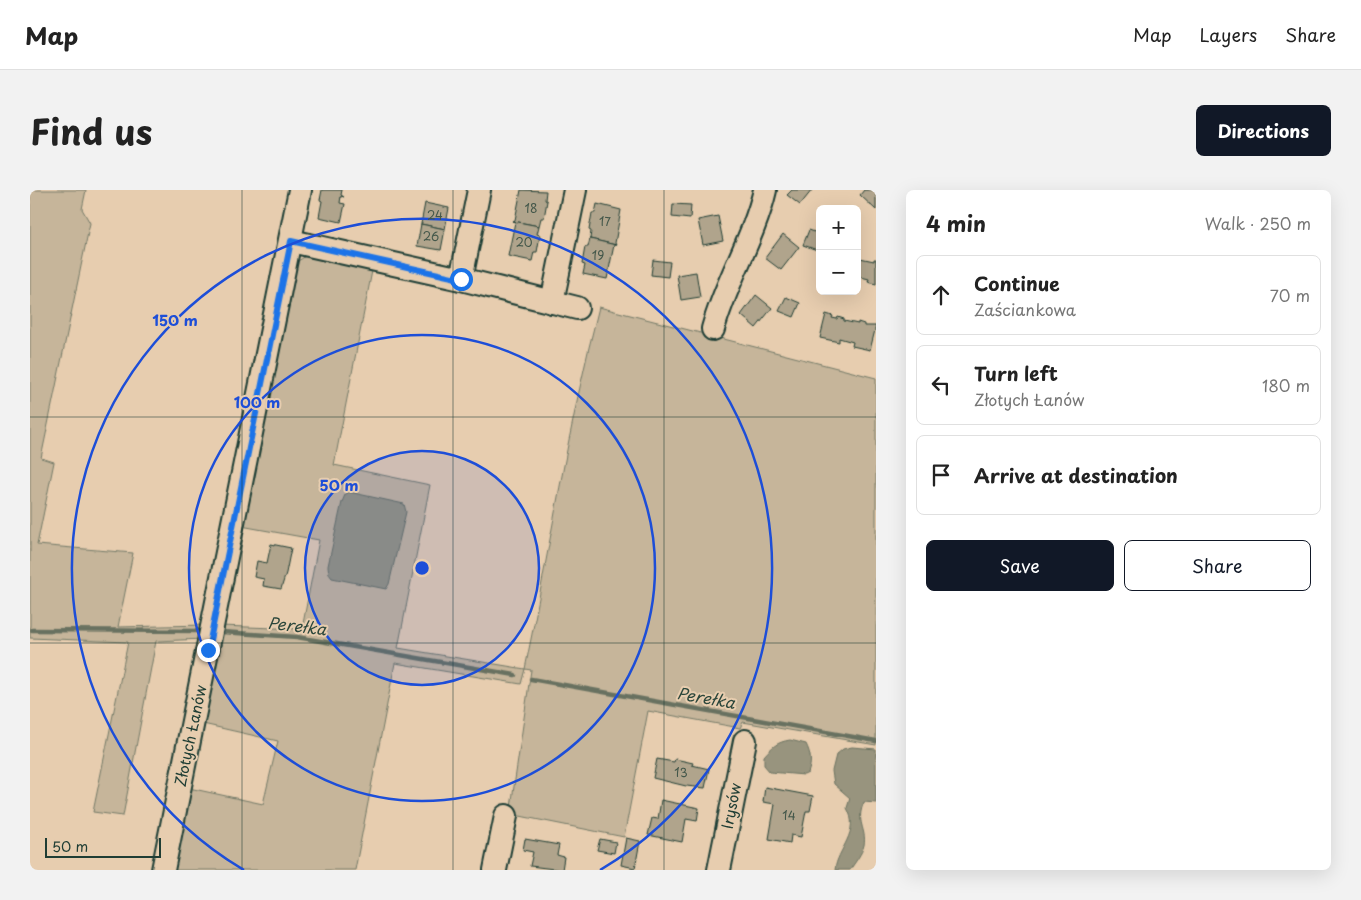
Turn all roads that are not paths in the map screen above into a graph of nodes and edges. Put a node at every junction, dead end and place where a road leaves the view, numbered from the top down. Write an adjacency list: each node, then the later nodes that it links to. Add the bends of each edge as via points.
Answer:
1 (300, 190): 5 (street, Złotych Łanów)
2 (478, 190): 6 (street)
3 (575, 190): 7 (street)
4 (765, 190): 9 (street)
5 (291, 241): 6 (street); 12 (street, Złotych Łanów)
6 (461, 279): 7 (street)
7 (552, 302): 8 (street)
8 (577, 308)
9 (713, 329)
10 (745, 741): 14 (street, Irysów)
11 (506, 816): 13 (street)
12 (163, 870)
13 (495, 870)
14 (719, 870)

